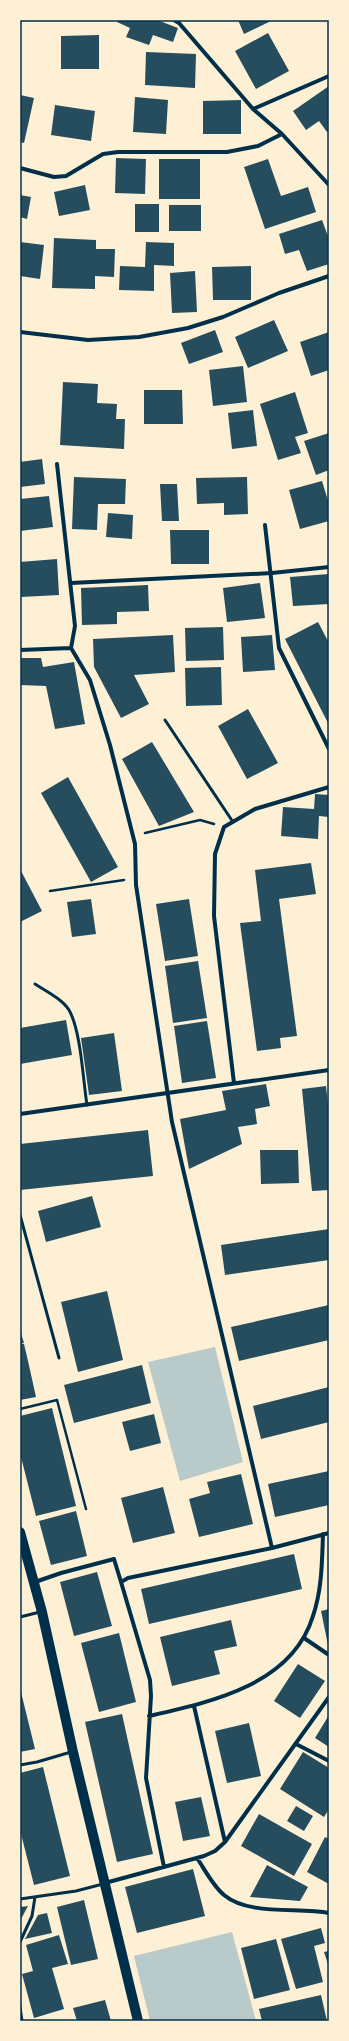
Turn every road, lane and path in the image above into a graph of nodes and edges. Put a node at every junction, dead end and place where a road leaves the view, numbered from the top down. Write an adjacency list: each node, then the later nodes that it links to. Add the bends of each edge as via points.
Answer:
1 (174, 20): 3 (street)
2 (329, 76): 3 (street)
3 (253, 109): 4 (street)
4 (282, 134): 5 (street, via 258,146 227,152 103,154 66,176 54,177); 6 (street)
5 (20, 168)
6 (329, 185)
7 (329, 276): 8 (street, via 188,328 139,337 88,340)
8 (20, 332)
9 (57, 464): 13 (street)
10 (265, 525): 12 (street)
11 (329, 567): 12 (street)
12 (272, 573): 13 (street); 17 (street, via 280,648)
13 (71, 583): 14 (street, via 75,626)
14 (71, 648): 15 (street); 21 (street, via 90,680 110,745)
15 (20, 650)
16 (164, 720): 19 (lane)
17 (329, 749)
18 (329, 787): 19 (street, via 255,809)
19 (233, 822): 20 (street)
20 (224, 827): 21 (path, via 200,820); 26 (street, via 215,854 214,916)
21 (133, 836): 22 (street)
22 (136, 878): 23 (path); 27 (street)
23 (50, 891)
24 (35, 984): 28 (lane, via 54,996 68,1010 76,1027)
25 (329, 1070): 26 (street)
26 (234, 1083): 27 (street)
27 (166, 1094): 28 (street); 37 (street, via 190,1206)
28 (87, 1105): 29 (street)
29 (20, 1114)
30 (20, 1215): 31 (lane)
31 (59, 1358)
32 (20, 1409): 33 (path, via 57,1400)
33 (86, 1509)
34 (20, 1532): 39 (main road)
35 (329, 1533): 36 (street)
36 (323, 1534): 37 (street); 42 (street, via 319,1595)
37 (272, 1548): 38 (street, via 128,1578)
38 (121, 1582): 39 (street, via 114,1559 61,1572); 46 (street, via 149,1672)
39 (34, 1583): 40 (main road)
40 (42, 1612): 41 (lane); 48 (main road)
41 (20, 1618)
42 (304, 1638): 43 (street); 45 (street, via 292,1654 251,1684 226,1696)
43 (329, 1655)
44 (329, 1697): 47 (street)
45 (194, 1706): 46 (street); 51 (street)
46 (149, 1716): 53 (street, via 146,1788)
47 (296, 1744): 49 (street); 51 (street)
48 (73, 1752): 50 (lane); 54 (main road)
49 (329, 1761)
50 (20, 1765)
51 (225, 1842): 52 (street, via 215,1851)
52 (197, 1858): 53 (street); 57 (street, via 218,1888 233,1901 245,1906)
53 (164, 1867): 54 (street)
54 (105, 1883): 55 (lane, via 76,1891); 61 (main road)
55 (35, 1897): 56 (lane); 58 (lane, via 33,1912)
56 (20, 1899)
57 (329, 1913)
58 (20, 1942)
59 (20, 2007): 60 (lane)
60 (22, 2021)
61 (138, 2021)

